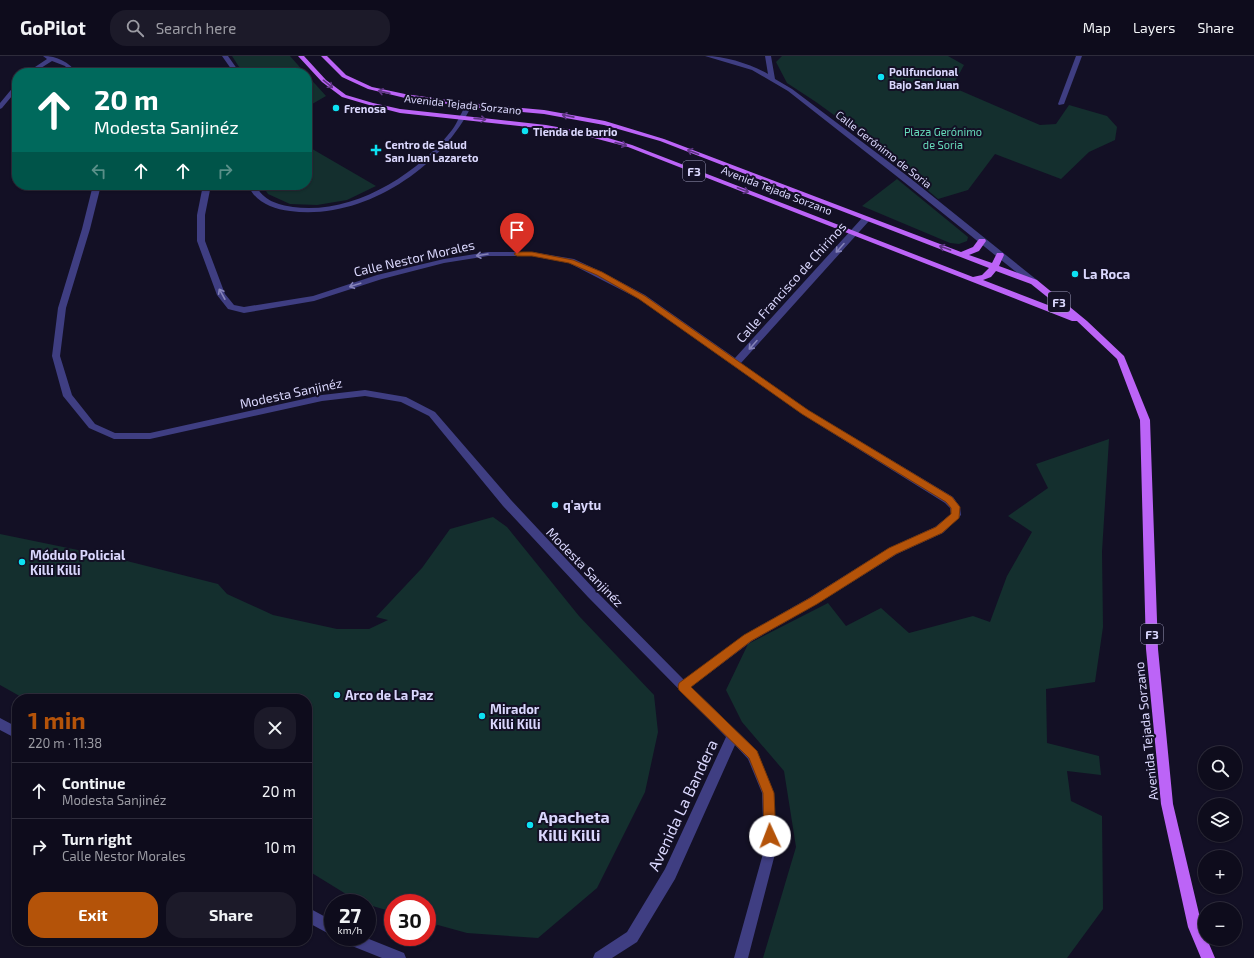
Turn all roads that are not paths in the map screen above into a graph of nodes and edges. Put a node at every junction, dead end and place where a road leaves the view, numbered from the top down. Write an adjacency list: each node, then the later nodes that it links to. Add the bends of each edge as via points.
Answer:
1 (225, 56): 10 (street)
2 (301, 56): 16 (main road, Avenida Tejada Sorzano / F3, one-way to 16, via 324,81 344,96 400,110)
3 (324, 56): 14 (main road, Avenida Tejada Sorzano / F3, one-way to 3, via 370,88 344,76)
4 (708, 56): 11 (street, Calle Gerónimo de Soria, via 754,69)
5 (768, 56): 11 (street)
6 (1079, 56): 13 (street)
7 (49, 57): 8 (street); 9 (street)
8 (35, 68)
9 (70, 68)
10 (233, 68)
11 (772, 80): 22 (street, Calle Gerónimo de Soria, via 790,90)
12 (12, 92): 15 (street)
13 (1061, 104)
14 (469, 105): 16 (street); 20 (main road, Avenida Tejada Sorzano / F3, one-way to 14, via 662,140 605,123 544,112)
15 (0, 107)
16 (462, 117): 19 (street, via 453,133 435,153 388,188 348,205 309,211 289,210 268,204); 21 (main road, Avenida Tejada Sorzano / F3, one-way to 21, via 546,127 591,135 630,146)
17 (96, 190): 30 (street, Modesta Sanjinéz, via 62,308 56,356 68,396 92,426 114,436 150,436 322,398 365,393 403,399 432,414 507,503)
18 (206, 190): 29 (street, Calle Nestor Morales, one-way to 18, via 642,297 600,274 570,261 532,254 488,254 444,261 380,277 314,298 244,310 231,307 221,295 202,241 201,215)
19 (253, 190)
20 (866, 219): 21 (street, Calle Francisco de Chirinos); 23 (main road, Avenida Tejada Sorzano / F3, one-way to 20)
21 (853, 233): 26 (main road, Avenida Tejada Sorzano / F3); 29 (street, Calle Francisco de Chirinos, one-way to 29)
22 (982, 240): 23 (main road, via 979,247); 24 (street, Calle Gerónimo de Soria)
23 (961, 254): 25 (main road, Avenida Tejada Sorzano / F3)
24 (1000, 255): 25 (main road); 27 (street, Calle Gerónimo de Soria)
25 (994, 267): 26 (main road, via 990,275); 27 (main road, Avenida Tejada Sorzano / F3)
26 (972, 279): 28 (main road, Avenida Tejada Sorzano / F3)
27 (1034, 282): 28 (main road, Avenida Tejada Sorzano / F3)
28 (1084, 323): 40 (main road, Avenida Tejada Sorzano / F3, via 1122,358 1145,420 1152,649 1167,804 1195,927)
29 (736, 363): 30 (street, Calle Nestor Morales, via 805,412 949,500 956,507 956,515 939,530 893,551 748,638)
30 (683, 687): 33 (street, Modesta Sanjinéz)
31 (0, 724): 32 (street)
32 (12, 730)
33 (733, 736): 38 (street, Avenida La Bandera, via 670,874 632,937); 39 (street, Avenida La Bandera, via 754,755 768,793 770,836 770,850)
34 (312, 917): 35 (street)
35 (324, 924)
36 (369, 946): 37 (street)
37 (399, 958)
38 (600, 958)
39 (741, 958)
40 (1208, 958)

